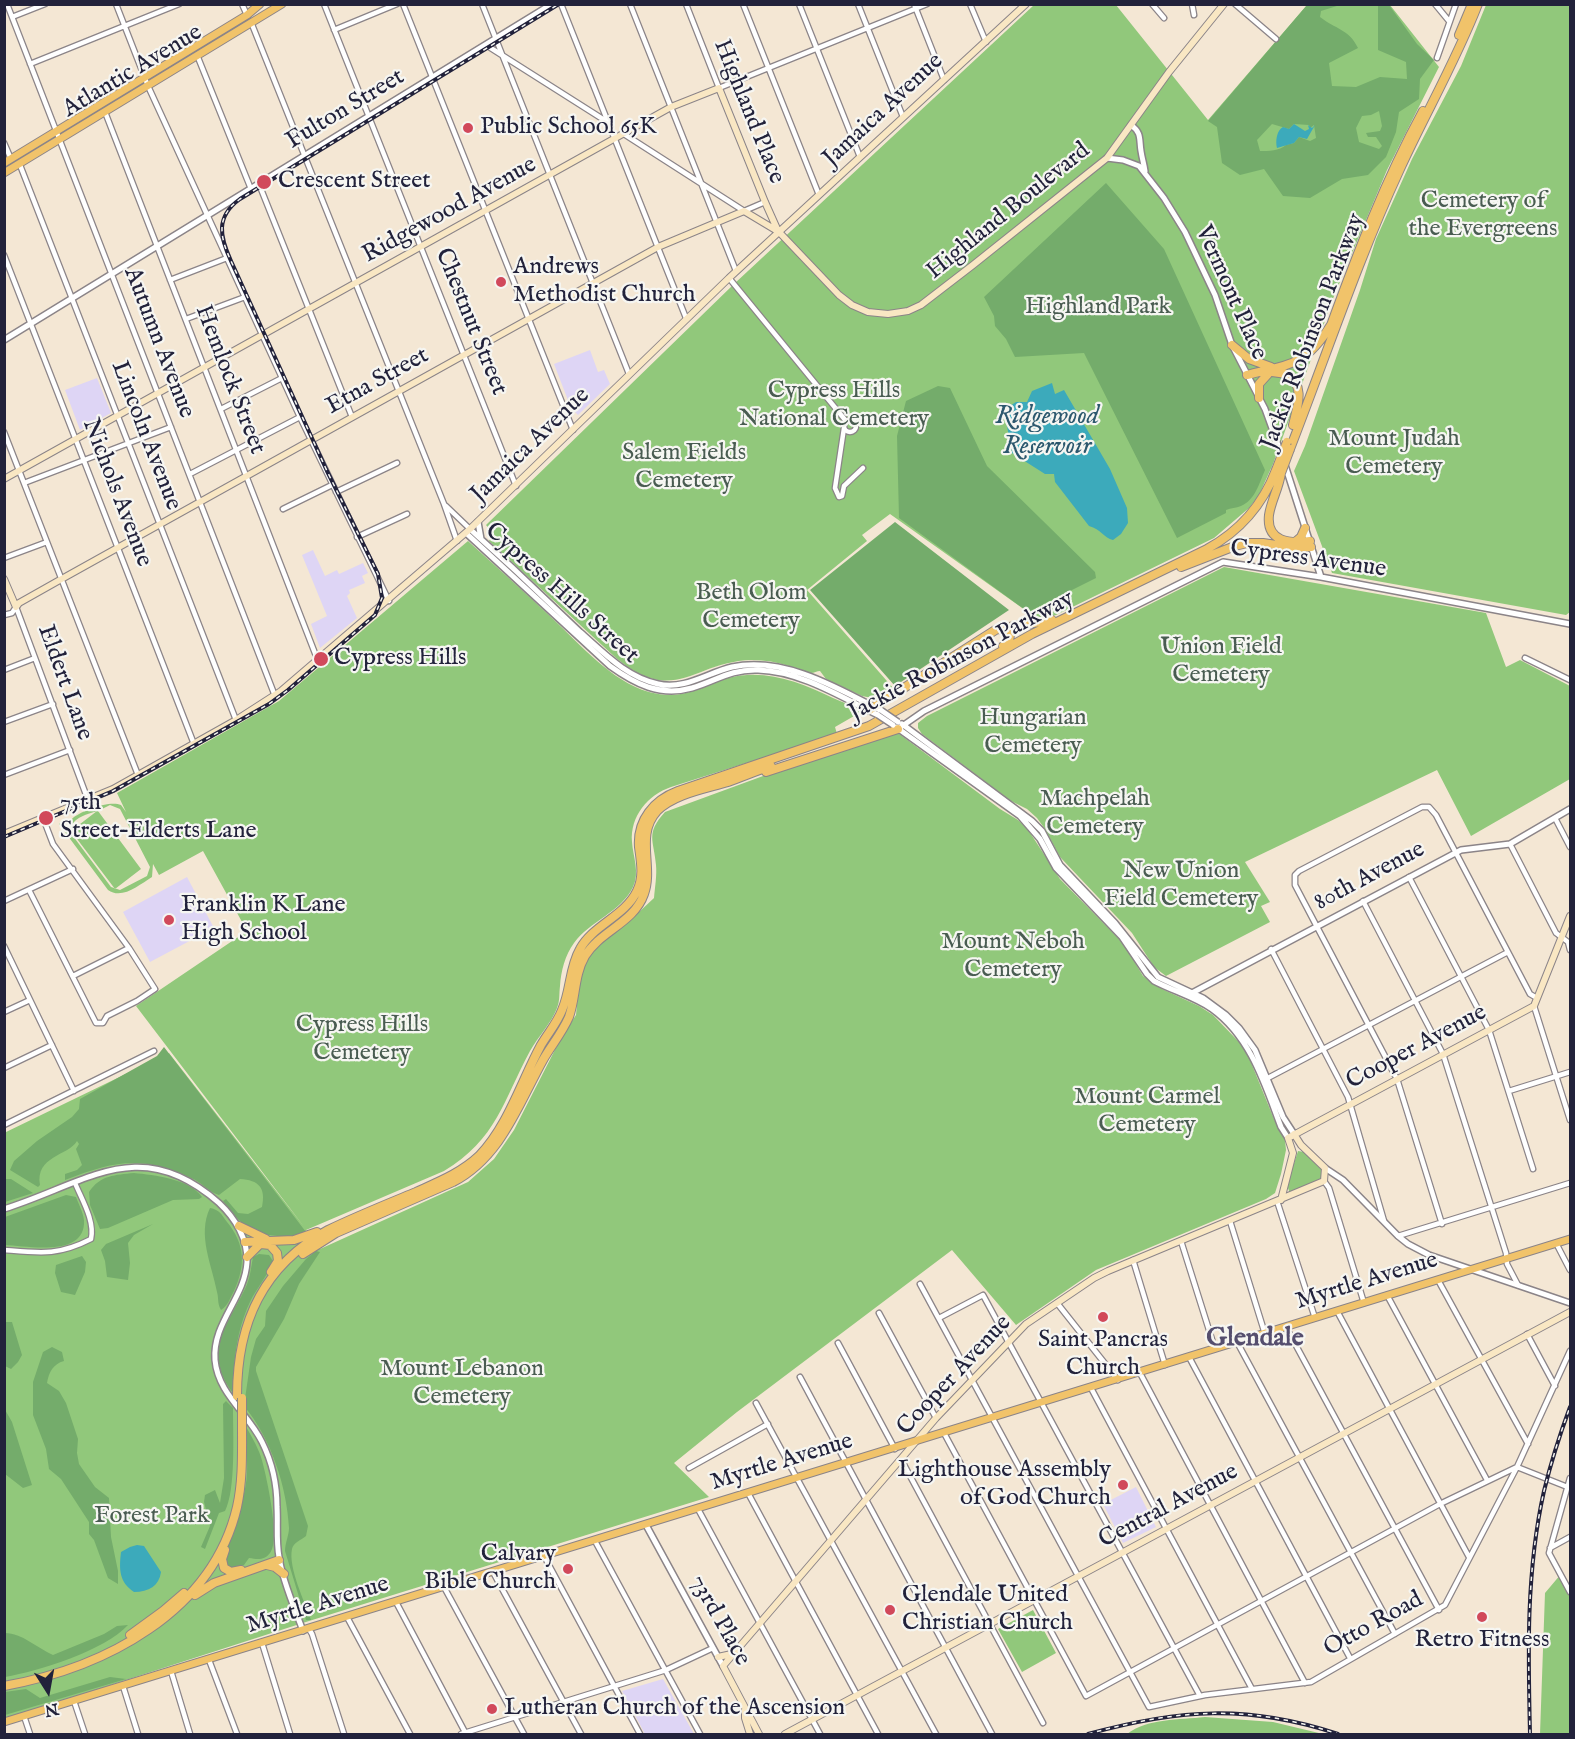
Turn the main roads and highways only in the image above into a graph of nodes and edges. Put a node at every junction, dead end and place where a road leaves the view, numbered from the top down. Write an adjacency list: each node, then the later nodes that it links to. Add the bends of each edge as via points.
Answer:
1 (260, 4): 8 (main road, Atlantic Avenue)
2 (282, 4): 9 (main road, Atlantic Avenue)
3 (1026, 4): 10 (main road, Jamaica Avenue)
4 (1224, 4): 10 (main road, Highland Boulevard, via 1107,158 921,305 888,314 852,305)
5 (1472, 4): 11 (highway, Jackie Robinson Parkway, via 1388,179)
6 (1478, 4): 17 (highway, Jackie Robinson Parkway, via 1379,216)
7 (719, 88): 10 (main road, Highland Place); 19 (main road, Ridgewood Avenue, via 671,107)
8 (8, 161)
9 (4, 174)
10 (779, 232): 24 (main road, Etna Street, via 744,211 658,247); 31 (main road, Jamaica Avenue, via 478,522 275,696 138,775 88,800)
11 (1331, 325): 13 (highway, via 1312,352); 16 (highway, Jackie Robinson Parkway)
12 (1232, 345): 13 (highway)
13 (1271, 371): 14 (highway); 15 (highway, via 1259,384); 16 (highway, via 1292,377 1297,385 1299,396)
14 (1248, 377)
15 (1259, 398)
16 (1293, 425): 17 (highway, Jackie Robinson Parkway)
17 (1288, 446): 18 (highway, Jackie Robinson Parkway, bridge)
18 (1279, 472): 21 (highway, via 1280,486 1269,521 1277,537); 22 (highway, Jackie Robinson Parkway, via 1264,507 1243,531 1217,550); 25 (highway, Jackie Robinson Parkway, via 1260,503 1227,537)
19 (4, 479)
20 (1305, 528): 21 (highway)
21 (1293, 543): 22 (highway, via 1310,544 1299,548 1247,543)
22 (1181, 567): 30 (highway, Jackie Robinson Parkway, via 1047,632 868,733)
23 (4, 579): 24 (main road, Eldert Lane)
24 (16, 607)
25 (1086, 607): 26 (highway, via 1043,623); 27 (highway, Jackie Robinson Parkway)
26 (997, 629): 27 (highway, via 1008,632 1009,641); 28 (highway)
27 (978, 664): 38 (highway, Jackie Robinson Parkway, via 869,726 678,791 657,802 640,830 641,874 637,891 582,945 573,964 564,1007 497,1133 479,1155 451,1176)
28 (876, 711)
29 (898, 725): 30 (highway)
30 (731, 781): 46 (highway, Jackie Robinson Parkway, via 675,799 656,813 646,834 648,874 644,895 632,913 595,943 584,958 568,1017 506,1132 489,1154 453,1182 321,1241 295,1260 260,1306 250,1329)
31 (5, 832)
32 (1570, 916): 33 (main road, Cooper Avenue, via 1534,1006)
33 (1291, 1136): 34 (main road, Cypress Hills Street); 35 (main road)
34 (1304, 1149): 35 (main road); 36 (main road, Cypress Hills Street, via 1326,1168)
35 (1293, 1153): 37 (main road)
36 (1324, 1181): 37 (main road, Cooper Avenue)
37 (1279, 1201): 48 (main road, Cooper Avenue, via 1094,1278 1026,1324)
38 (343, 1224): 41 (highway, via 298,1239); 44 (highway, Jackie Robinson Parkway, via 314,1238 295,1253)
39 (238, 1226): 41 (highway)
40 (1570, 1239): 48 (main road, Myrtle Avenue)
41 (269, 1240): 42 (highway, via 245,1244)
42 (260, 1244): 43 (highway); 44 (highway, via 272,1246 278,1257)
43 (247, 1257)
44 (264, 1289): 46 (highway, Jackie Robinson Parkway, via 241,1341)
45 (1570, 1312): 62 (main road, Central Avenue)
46 (239, 1397): 47 (highway, Jackie Robinson Parkway, bridge)
47 (239, 1422): 49 (highway, Jackie Robinson Parkway, via 241,1481); 56 (highway, Jackie Robinson Parkway, via 229,1514 213,1552 188,1588 152,1620 113,1644 72,1662)
48 (917, 1442): 53 (main road, Cooper Avenue); 59 (main road, Myrtle Avenue)
49 (234, 1519): 50 (highway, via 222,1566 236,1572 279,1559); 52 (highway, Jackie Robinson Parkway, via 210,1568)
50 (266, 1565): 51 (highway); 52 (highway, via 210,1585)
51 (284, 1574)
52 (177, 1607): 57 (highway, Jackie Robinson Parkway, via 144,1633 102,1656)
53 (737, 1653): 54 (main road); 55 (main road, Cooper Avenue)
54 (718, 1657)
55 (723, 1666): 58 (main road, 73rd Place)
56 (4, 1680)
57 (4, 1686)
58 (746, 1709): 60 (main road); 61 (main road, 73rd Place)
59 (6, 1723)
60 (750, 1734)
61 (759, 1734)
62 (785, 1734)

